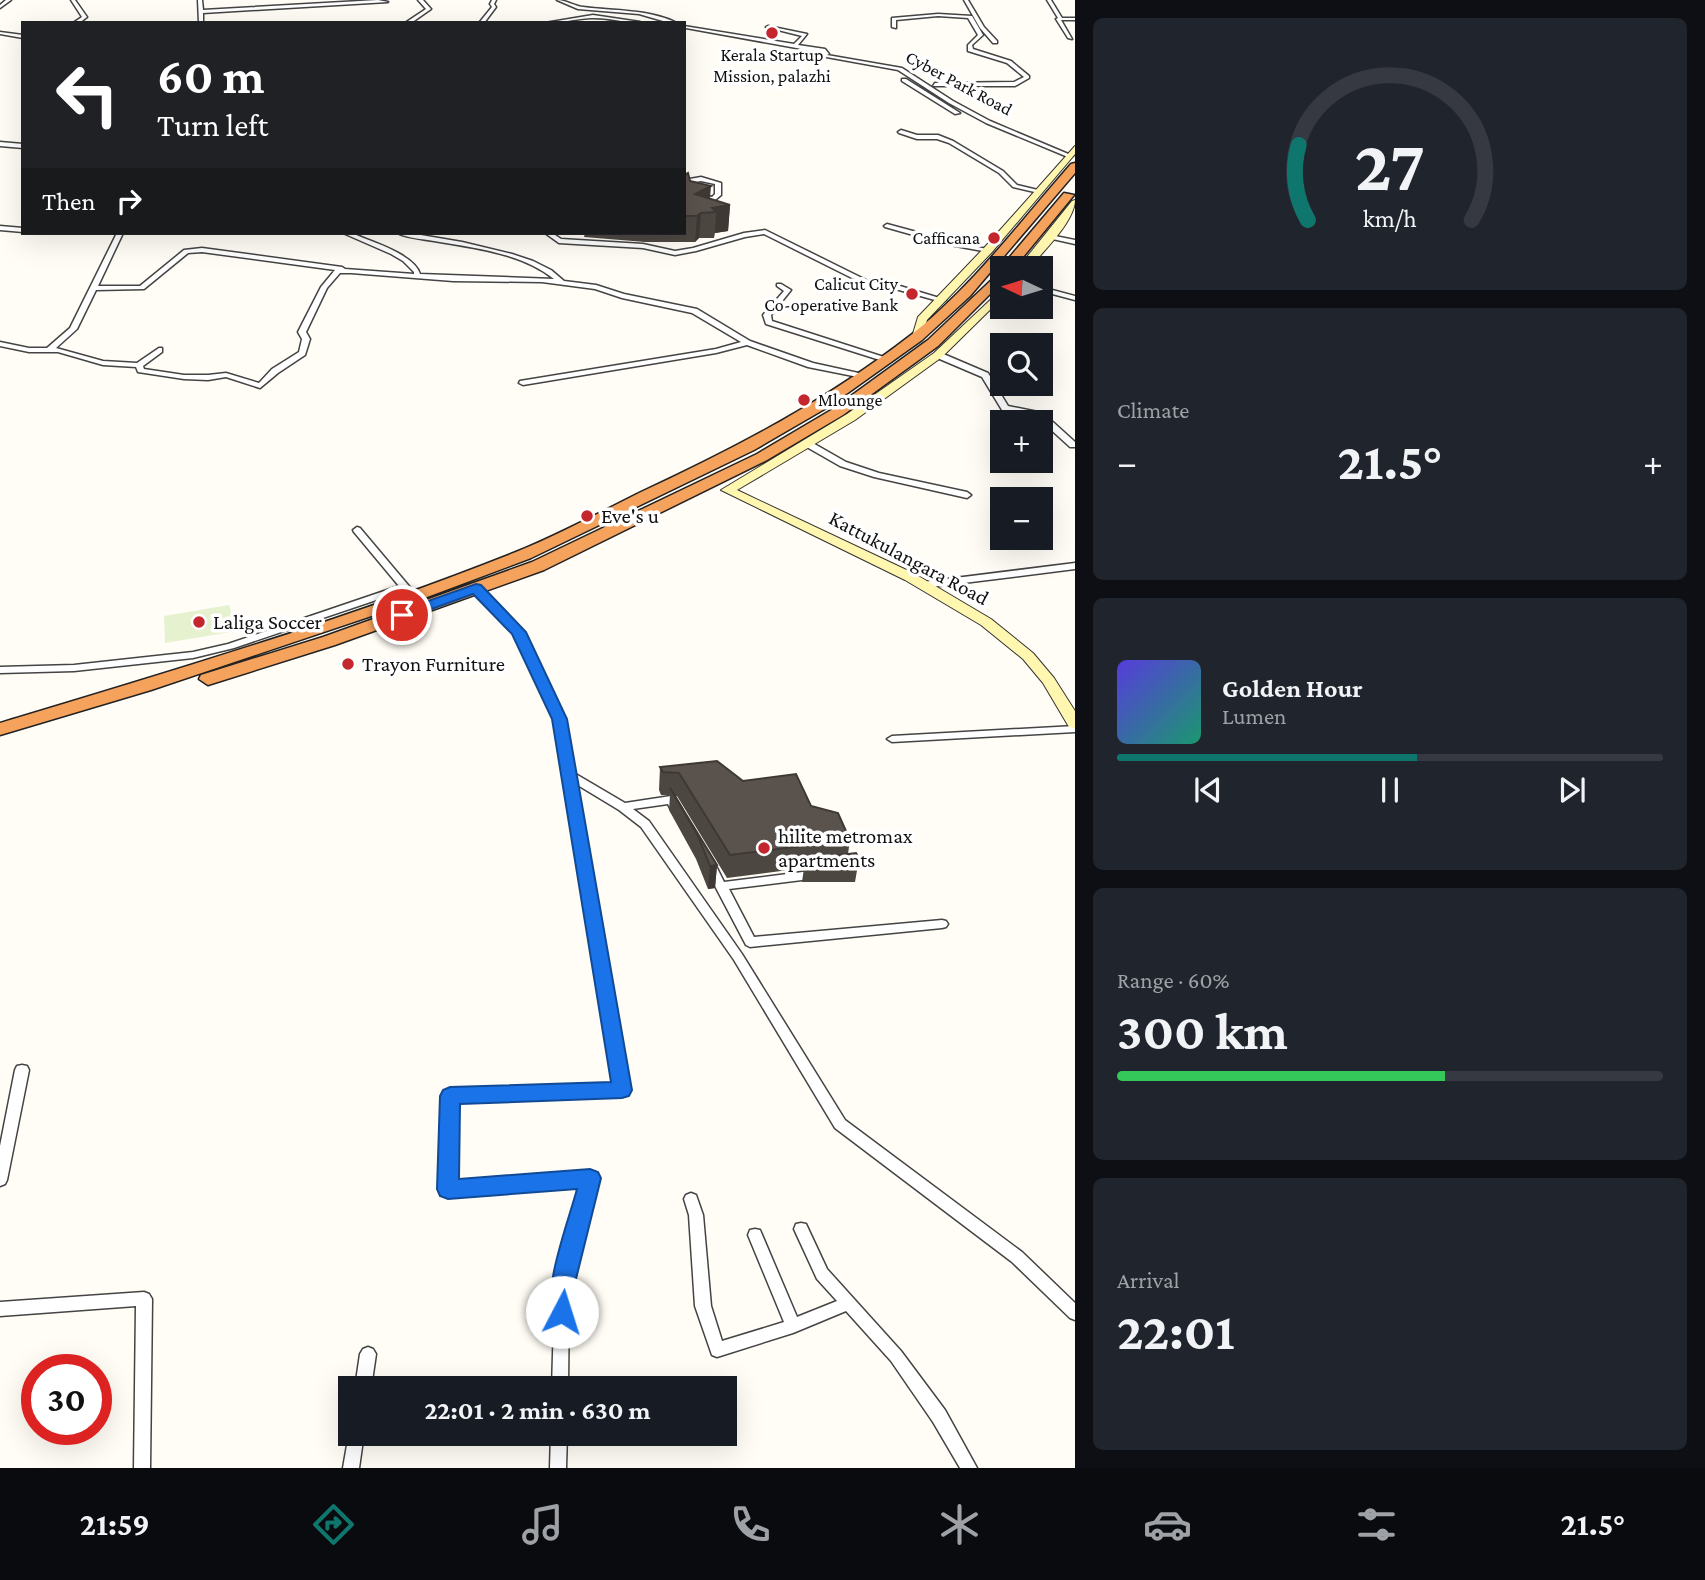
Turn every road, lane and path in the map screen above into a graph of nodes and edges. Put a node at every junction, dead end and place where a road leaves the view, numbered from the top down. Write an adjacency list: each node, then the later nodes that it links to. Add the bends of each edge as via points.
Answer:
1 (73, 0): 13 (street, via 85,17)
2 (200, 0): 10 (street)
3 (380, 0): 10 (street, via 386,2)
4 (420, 0): 15 (street, via 429,9)
5 (494, 0): 16 (street)
6 (553, 0): 19 (street, via 566,9 624,13)
7 (559, 0): 20 (street, via 578,8 639,13)
8 (966, 0): 25 (street)
9 (1049, 0): 11 (street)
10 (200, 12): 14 (street)
11 (1061, 19): 12 (street); 28 (street)
12 (1075, 19)
13 (78, 21)
14 (201, 21)
15 (410, 21)
16 (483, 21)
17 (560, 21): 18 (street, via 593,16)
18 (627, 21)
19 (650, 21)
20 (669, 21)
21 (768, 27): 30 (street, via 806,36)
22 (894, 27): 25 (street, via 893,21 899,18 957,15 970,17)
23 (686, 28): 30 (street)
24 (686, 28): 32 (street)
25 (983, 32): 29 (street); 35 (street, via 970,50 1009,62 1027,77 1015,84)
26 (1, 35): 27 (street)
27 (21, 35)
28 (1070, 38)
29 (995, 42)
30 (796, 46): 31 (street)
31 (806, 48): 32 (street); 33 (street)
32 (800, 53): 33 (street)
33 (825, 54): 35 (street, Cyber Park Road, via 900,65); 39 (street, via 900,69 951,102)
34 (904, 80): 39 (street, via 938,104 1030,147)
35 (935, 85): 40 (street, Cyber Park Road, via 958,102)
36 (901, 132): 43 (street, via 938,136 1001,172 1015,186)
37 (0, 144): 38 (street)
38 (21, 146)
39 (1047, 148): 40 (street)
40 (1074, 155): 43 (highway)
41 (686, 182): 44 (street, via 718,183 718,195 713,199)
42 (1075, 186): 45 (highway)
43 (1044, 193): 55 (street); 68 (highway, via 965,293)
44 (691, 194)
45 (1072, 205): 53 (street); 56 (highway)
46 (887, 226): 55 (street)
47 (0, 228): 48 (street)
48 (21, 230)
49 (119, 235): 62 (street)
50 (350, 235): 59 (street, via 405,260)
51 (411, 235): 60 (street, via 497,250 554,273)
52 (551, 235): 66 (street, via 559,241 675,253 765,232 866,283)
53 (1051, 237): 54 (street); 57 (street)
54 (1075, 242)
55 (988, 250): 66 (street)
56 (1019, 256)
57 (1034, 256)
58 (351, 271): 59 (street); 62 (street, via 194,250 186,251 142,288); 75 (street, via 338,271 324,287 302,332 306,339 302,353 260,386 226,375 214,380 148,373)
59 (417, 276): 60 (street)
60 (561, 282): 69 (street, via 694,311)
61 (779, 285): 74 (street, via 788,290 767,316 769,323)
62 (94, 288): 71 (street, via 73,329)
63 (990, 288): 84 (highway, via 933,342 838,412 784,444 538,566)
64 (1054, 293): 65 (street)
65 (1075, 299)
66 (942, 300): 68 (street, via 922,318)
67 (990, 303): 73 (street)
68 (917, 337): 74 (highway)
69 (747, 343): 76 (street, via 811,365); 77 (street)
70 (0, 344): 71 (street)
71 (49, 350): 75 (street, via 103,363)
72 (159, 351): 75 (street)
73 (938, 355): 78 (street); 79 (street, via 985,375 1005,408 1040,415)
74 (886, 359): 76 (highway)
75 (139, 365)
76 (863, 376): 85 (highway, via 823,404 698,473 525,554)
77 (523, 383)
78 (808, 444): 80 (street, via 843,464 877,475); 83 (street, Kattukulangara Road, via 727,489)
79 (1073, 445)
80 (967, 495)
81 (357, 530): 85 (street)
82 (1075, 566): 83 (street)
83 (923, 586): 87 (street, Kattukulangara Road, via 986,622 1028,656)
84 (476, 588): 91 (highway, via 329,641); 92 (street, via 518,632 559,719)
85 (409, 592): 86 (street, via 192,655 74,668); 88 (highway, via 144,686)
86 (0, 670)
87 (1075, 723)
88 (0, 729)
89 (1075, 729): 90 (street)
90 (892, 738)
91 (0, 743)
92 (569, 775): 93 (street); 110 (street, via 622,1090 450,1096 448,1176 448,1189 590,1178 562,1287)
93 (623, 807): 94 (street, via 671,800); 106 (street, via 645,824 738,957 840,1124 1017,1257)
94 (684, 822)
95 (704, 854): 97 (street)
96 (827, 872): 97 (street)
97 (723, 886): 98 (street, via 750,942)
98 (942, 924)
99 (22, 1070): 100 (street)
100 (0, 1180)
101 (691, 1199): 107 (street, via 703,1306 717,1350)
102 (801, 1229): 104 (street, via 822,1275)
103 (755, 1236): 107 (street)
104 (849, 1303): 107 (street); 116 (street, via 911,1376)
105 (0, 1309): 113 (street, via 144,1299)
106 (1075, 1312)
107 (793, 1326)
108 (368, 1354): 109 (street)
109 (365, 1376)
110 (560, 1376)
111 (354, 1446): 114 (street)
112 (559, 1446): 115 (street)
113 (142, 1468)
114 (351, 1468)
115 (558, 1468)
116 (969, 1468)

